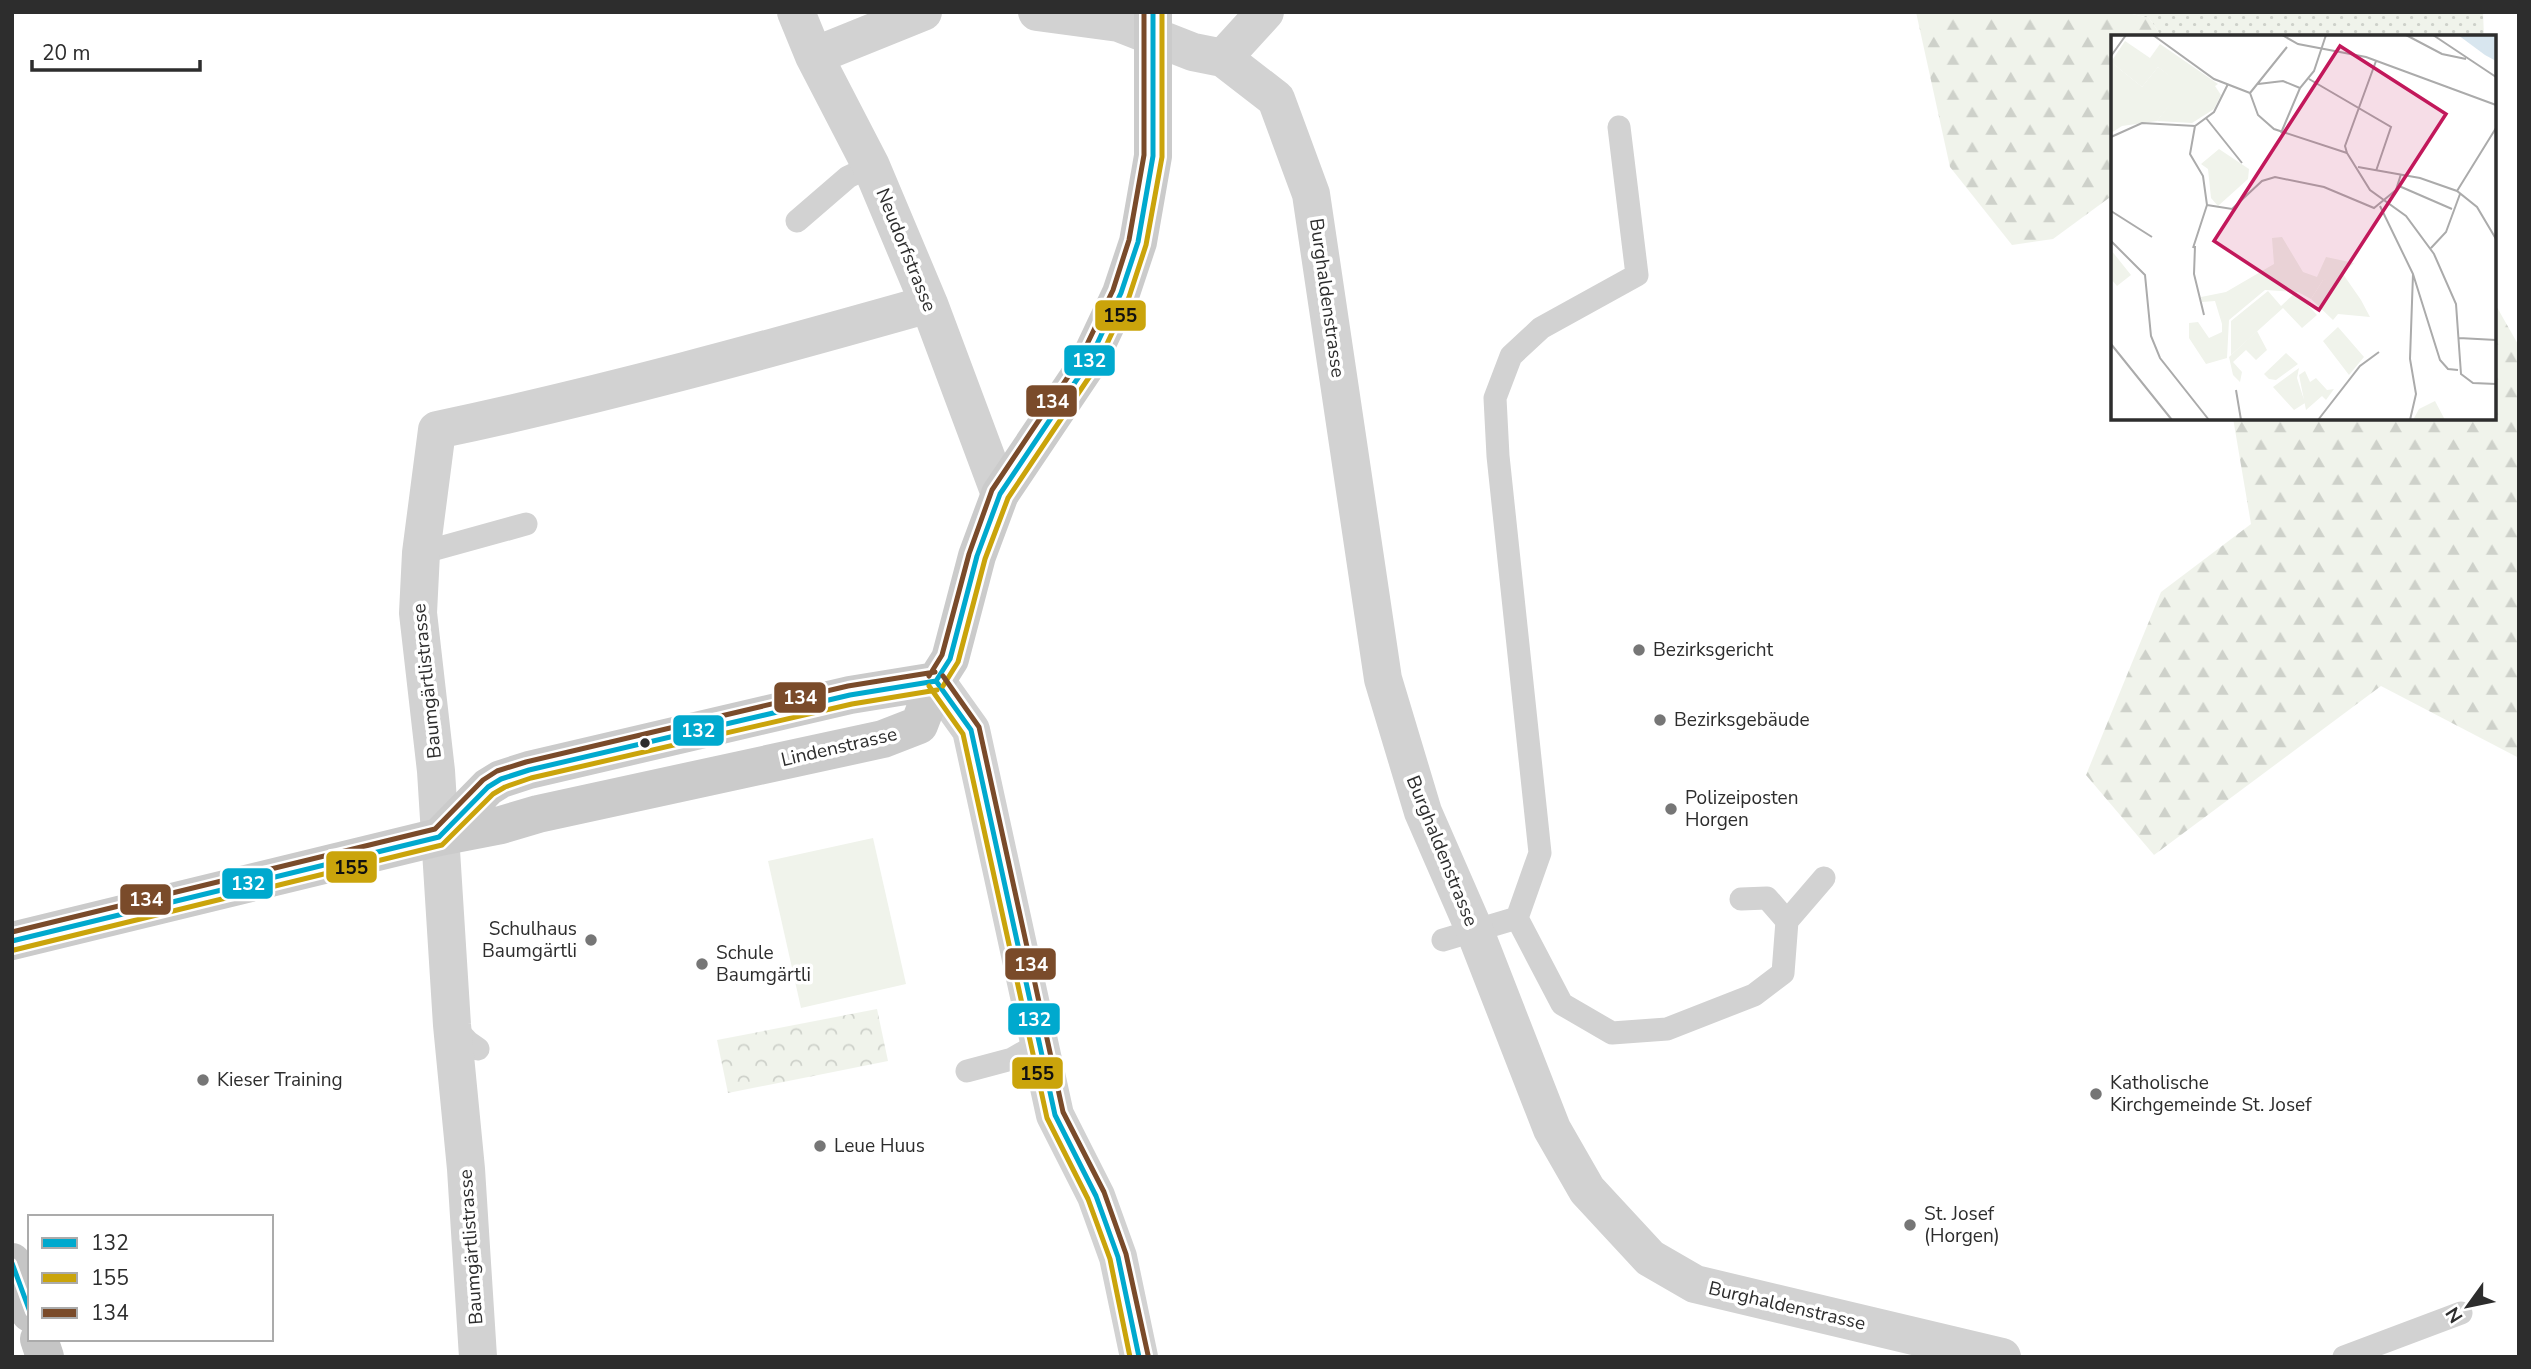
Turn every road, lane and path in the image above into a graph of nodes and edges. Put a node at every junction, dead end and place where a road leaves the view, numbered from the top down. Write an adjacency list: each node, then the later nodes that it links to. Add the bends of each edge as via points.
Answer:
1 (796, 12): 6 (street, Neudorfstrasse)
2 (923, 12): 6 (street)
3 (1037, 12): 5 (street, Burghaldenstrasse)
4 (1265, 12): 7 (street)
5 (1154, 24): 7 (street, Burghaldenstrasse, via 1193,52); 12 (main road, via 1153,156 1138,242 1121,293 1088,363)
6 (814, 56): 9 (street, Neudorfstrasse)
7 (1223, 58): 21 (street, Burghaldenstrasse, via 1276,99 1311,194 1383,679)
8 (1619, 127): 19 (lane, via 1637,275 1541,328 1511,356 1495,398 1540,853)
9 (871, 166): 10 (lane, via 848,177); 11 (street, Neudorfstrasse)
10 (797, 221)
11 (929, 304): 12 (street, Neudorfstrasse); 14 (street, Baumgärtlistrasse, via 536,409 437,430)
12 (1000, 494): 15 (main road, via 977,556 950,659)
13 (526, 524): 14 (lane)
14 (421, 553): 16 (street, Baumgärtlistrasse, via 418,612)
15 (936, 681): 16 (main road, via 850,695 529,769 488,787); 23 (street, via 971,730)
16 (439, 837): 22 (main road); 28 (street, Baumgärtlistrasse, via 465,1037 466,1169)
17 (1824, 878): 20 (lane)
18 (1741, 899): 20 (lane, via 1767,898)
19 (1517, 918): 20 (lane, via 1562,1004 1612,1033 1667,1029 1754,995 1783,973); 21 (lane)
20 (1787, 920)
21 (1458, 935): 30 (street, Burghaldenstrasse, via 1552,1129 1587,1190 1650,1258 1695,1284)
22 (12, 941)
23 (1040, 1043): 24 (lane, via 1012,1059); 29 (street, via 1055,1115 1096,1196 1118,1257)
24 (967, 1071)
25 (12, 1262): 26 (main road)
26 (28, 1307)
27 (2461, 1313): 31 (lane)
28 (478, 1357)
29 (1139, 1357)
30 (2002, 1357)
31 (2344, 1357)

